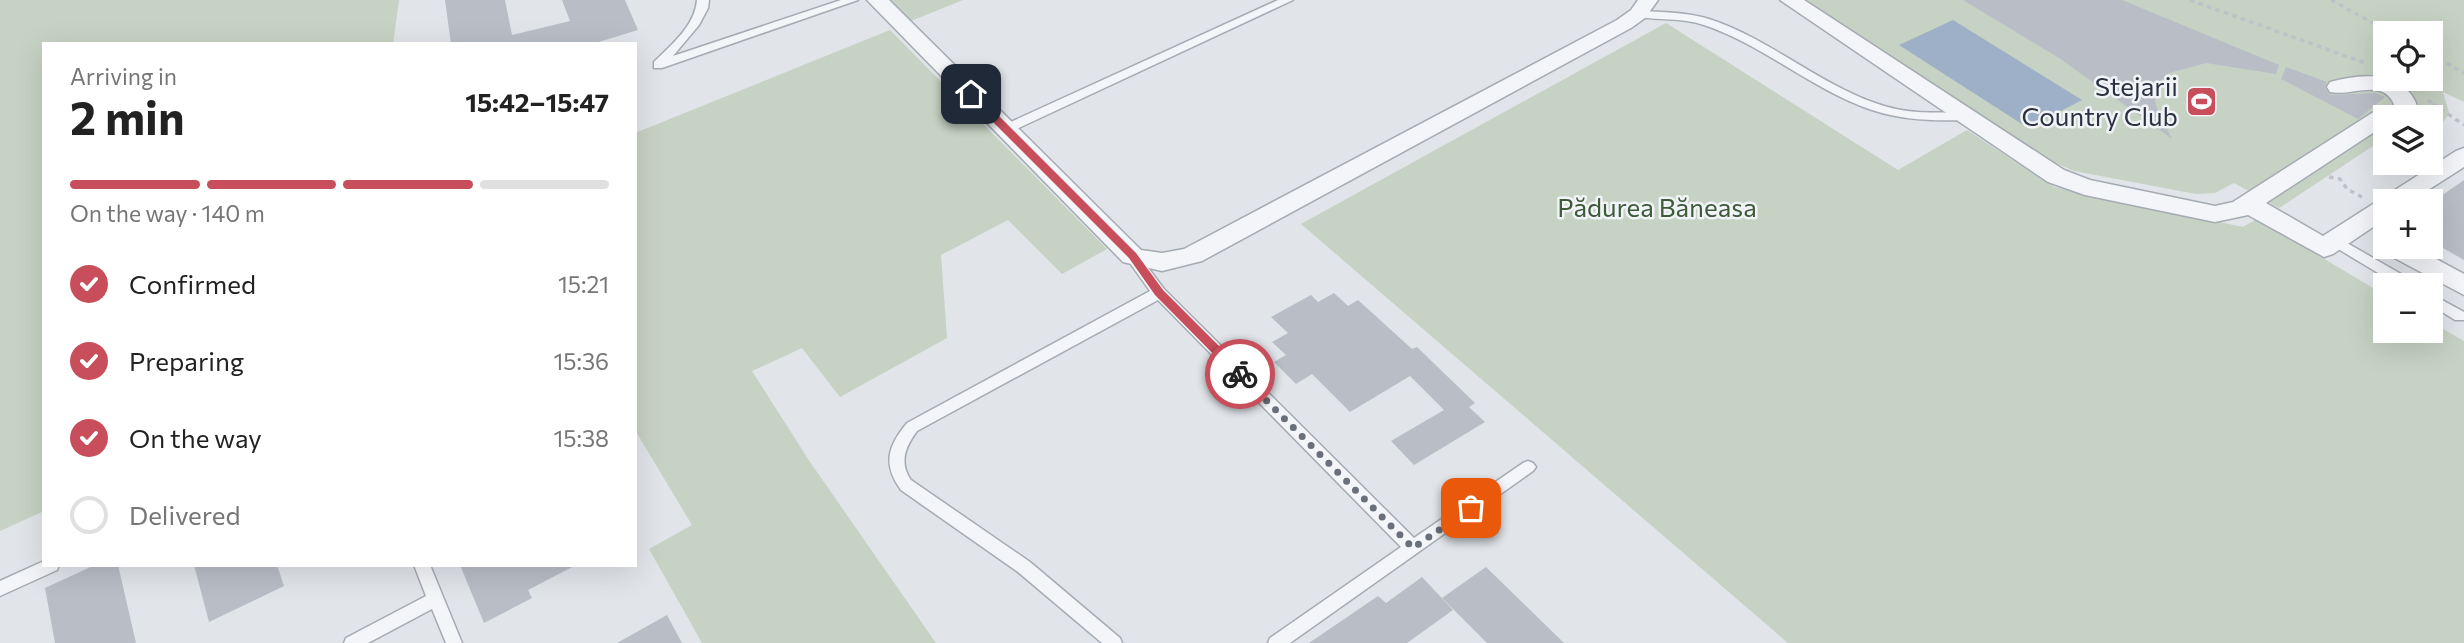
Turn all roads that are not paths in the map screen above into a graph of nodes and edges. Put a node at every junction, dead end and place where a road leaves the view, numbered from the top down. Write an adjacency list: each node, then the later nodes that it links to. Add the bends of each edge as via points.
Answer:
1 (703, 0): 2 (lane, via 704,9 658,65)
2 (852, 0)
3 (877, 0): 9 (street)
4 (1287, 0): 9 (lane)
5 (1790, 0): 8 (street)
6 (1643, 7): 8 (lane, via 1733,33 1873,107 1921,117); 17 (street, via 1624,24 1193,255 1164,263)
7 (2339, 87): 12 (street, via 2363,81 2382,85 2400,94 2407,108 2380,118)
8 (1963, 116): 12 (street, via 2043,168 2085,187 2215,214 2234,212)
9 (1006, 129): 17 (street)
10 (2464, 156): 11 (street)
11 (2413, 189)
12 (2248, 204): 16 (street, via 2324,248)
13 (2373, 215): 14 (street)
14 (2358, 226): 15 (street); 16 (street)
15 (2373, 235)
16 (2335, 241): 19 (lane)
17 (1132, 256): 21 (lane)
18 (2416, 259): 20 (street)
19 (2388, 273)
20 (2464, 286)
21 (1159, 293): 25 (lane); 32 (lane, via 912,427 896,451 896,471 906,485 1024,567)
22 (2443, 306): 23 (lane)
23 (2460, 316)
24 (1528, 467): 25 (lane)
25 (1413, 548): 33 (lane)
26 (47, 567): 28 (lane)
27 (423, 567): 29 (lane)
28 (0, 589)
29 (436, 599): 30 (lane); 31 (lane)
30 (352, 643)
31 (454, 643)
32 (1114, 643)
33 (1276, 643)

